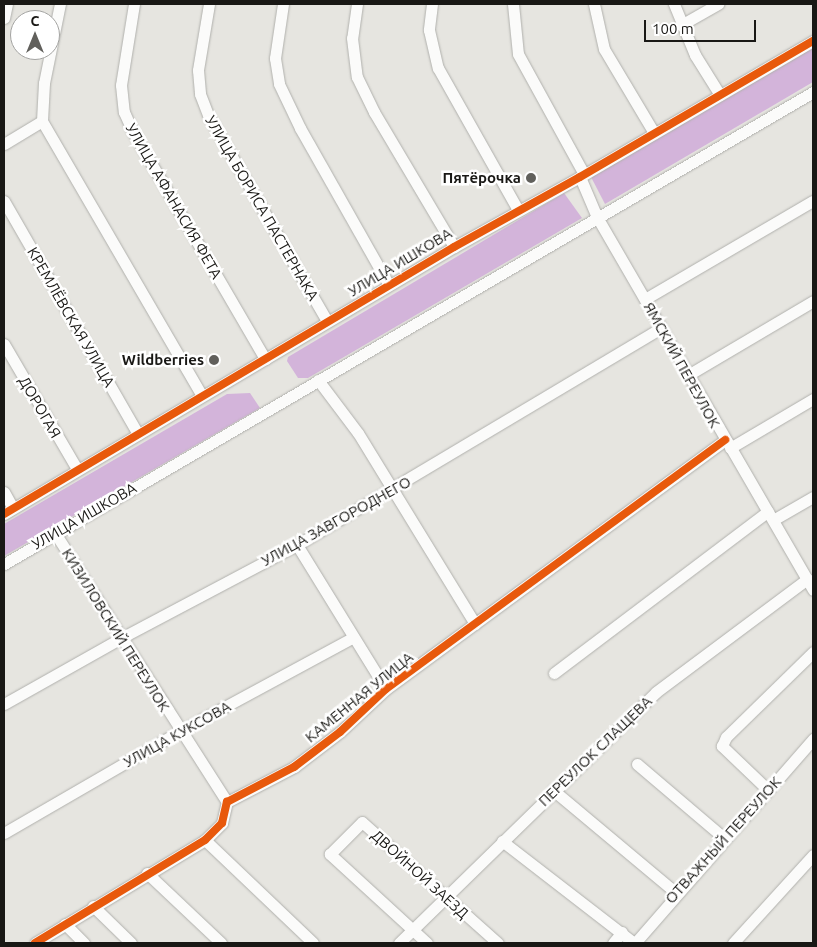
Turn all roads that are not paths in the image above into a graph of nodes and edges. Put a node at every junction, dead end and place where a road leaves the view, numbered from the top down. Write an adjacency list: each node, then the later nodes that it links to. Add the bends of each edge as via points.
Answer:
1 (7, 4): 12 (street)
2 (60, 4): 17 (street, via 44,83)
3 (134, 4): 32 (street, УЛИЦА АФАНАСИЯ ФЕТА, via 121,85 124,112)
4 (209, 4): 29 (street, УЛИЦА БОРИСА ПАСТЕРНАКА, via 198,70 200,94 208,115)
5 (283, 4): 26 (street, via 275,58 279,84 300,128)
6 (357, 4): 25 (street, via 352,38 358,77 374,112)
7 (432, 4): 23 (street, via 429,30 438,68)
8 (513, 4): 20 (street, ЯМСКИЙ ПЕРЕУЛОК, via 518,54)
9 (594, 4): 18 (street, via 604,50)
10 (674, 4): 13 (street)
11 (718, 4): 13 (street)
12 (4, 18)
13 (681, 25): 16 (street)
14 (813, 41): 16 (street, УЛИЦА ИШКОВА)
15 (813, 92): 24 (street, УЛИЦА ИШКОВА)
16 (720, 95): 18 (street, УЛИЦА ИШКОВА)
17 (42, 121): 19 (street); 35 (street)
18 (654, 134): 20 (street, УЛИЦА ИШКОВА)
19 (4, 144)
20 (582, 176): 23 (street, УЛИЦА ИШКОВА); 24 (street, ЯМСКИЙ ПЕРЕУЛОК)
21 (4, 201): 37 (street, КРЕМЛЁВСКАЯ УЛИЦА)
22 (813, 201): 27 (street)
23 (518, 210): 25 (street, УЛИЦА ИШКОВА)
24 (597, 217): 27 (street, ЯМСКИЙ ПЕРЕУЛОК); 34 (street, УЛИЦА ИШКОВА)
25 (454, 246): 26 (street, УЛИЦА ИШКОВА)
26 (389, 285): 29 (street, УЛИЦА ИШКОВА)
27 (646, 299): 30 (street, ЯМСКИЙ ПЕРЕУЛОК)
28 (813, 301): 33 (street)
29 (327, 321): 32 (street, УЛИЦА ИШКОВА)
30 (661, 328): 33 (street, ЯМСКИЙ ПЕРЕУЛОК); 40 (street, УЛИЦА ЗАВГОРОДНЕГО)
31 (4, 344): 39 (street, ДОРОГАЯ)
32 (264, 359): 35 (street, УЛИЦА ИШКОВА)
33 (688, 375): 38 (street, ЯМСКИЙ ПЕРЕУЛОК)
34 (318, 380): 40 (street, via 349,420); 45 (street, УЛИЦА ИШКОВА)
35 (202, 396): 37 (street, УЛИЦА ИШКОВА)
36 (813, 399): 38 (street, КАМЕННАЯ УЛИЦА)
37 (138, 434): 39 (street, УЛИЦА ИШКОВА)
38 (727, 444): 44 (street, ЯМСКИЙ ПЕРЕУЛОК); 49 (street, КАМЕННАЯ УЛИЦА)
39 (77, 470): 43 (street, УЛИЦА ИШКОВА)
40 (394, 489): 46 (street, УЛИЦА ЗАВГОРОДНЕГО); 49 (street)
41 (4, 492): 43 (street)
42 (813, 497): 44 (street)
43 (8, 511)
44 (770, 516): 48 (street, ЯМСКИЙ ПЕРЕУЛОК); 53 (street)
45 (56, 533): 47 (street, УЛИЦА ИШКОВА); 50 (street, КИЗИЛОВСКИЙ ПЕРЕУЛОК)
46 (297, 545): 50 (street, УЛИЦА ЗАВГОРОДНЕГО); 51 (street)
47 (4, 564)
48 (810, 585): 59 (street, ПЕРЕУЛОК СЛАЩЕВА, via 656,692)
49 (475, 624): 54 (street, КАМЕННАЯ УЛИЦА)
50 (121, 638): 55 (street, УЛИЦА ЗАВГОРОДНЕГО); 56 (street, КИЗИЛОВСКИЙ ПЕРЕУЛОК)
51 (352, 638): 54 (street); 56 (street, УЛИЦА КУКСОВА)
52 (813, 652): 60 (street, via 726,737 722,746)
53 (554, 673)
54 (386, 689): 61 (street, КАМЕННАЯ УЛИЦА, via 340,732 294,767)
55 (4, 704)
56 (180, 731): 61 (street, КИЗИЛОВСКИЙ ПЕРЕУЛОК); 62 (street, УЛИЦА КУКСОВА)
57 (813, 738): 60 (street, ОТВАЖНЫЙ ПЕРЕУЛОК)
58 (637, 764): 63 (street)
59 (553, 790): 65 (street, ПЕРЕУЛОК СЛАЩЕВА); 68 (street)
60 (768, 790): 63 (street, ОТВАЖНЫЙ ПЕРЕУЛОК)
61 (227, 802): 64 (street, via 222,823)
62 (4, 833)
63 (725, 839): 68 (street, ОТВАЖНЫЙ ПЕРЕУЛОК)
64 (205, 840): 67 (street); 78 (street)
65 (502, 840): 69 (street, ПЕРЕУЛОК СЛАЩЕВА); 73 (street)
66 (813, 855): 84 (street)
67 (147, 873): 70 (street); 77 (street)
68 (676, 893): 83 (street, ОТВАЖНЫЙ ПЕРЕУЛОК)
69 (446, 900): 72 (street, ПЕРЕУЛОК СЛАЩЕВА); 72 (street, ДВОЙНОЙ ЗАЕЗД, via 362,822 330,854); 81 (street, ДВОЙНОЙ ЗАЕЗД)
70 (93, 906): 71 (street); 76 (street)
71 (65, 924): 74 (street); 75 (street)
72 (413, 931): 79 (street, ПЕРЕУЛОК СЛАЩЕВА); 80 (street, ДВОЙНОЙ ЗАЕЗД)
73 (622, 932): 82 (street); 83 (street)
74 (34, 943)
75 (84, 943)
76 (131, 943)
77 (222, 943)
78 (313, 943)
79 (399, 943)
80 (427, 943)
81 (498, 943)
82 (613, 943)
83 (634, 943)
84 (733, 943)

